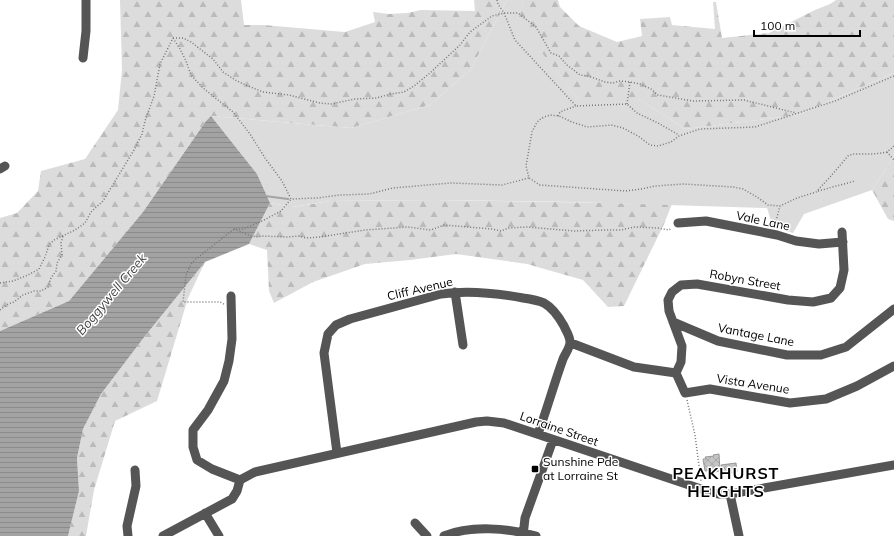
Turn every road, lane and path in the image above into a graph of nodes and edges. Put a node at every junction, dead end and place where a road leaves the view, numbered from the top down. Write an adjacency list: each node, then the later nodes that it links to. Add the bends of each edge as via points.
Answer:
1 (86, 0): 5 (street)
2 (497, 0): 3 (path)
3 (504, 13): 4 (path, via 492,16 470,32 430,73 404,92 331,104 263,92 248,86 224,72 213,59 191,42 183,38); 7 (path, via 518,13 523,16 536,27 551,53 559,56 580,75 605,82); 9 (path, via 515,40)
4 (173, 38): 19 (path, via 191,75 232,112 250,134); 25 (path, via 160,64 154,96 134,150 103,201 91,212 85,223)
5 (83, 58)
6 (894, 76): 10 (path, via 836,101)
7 (630, 82): 8 (path); 10 (path, via 651,89 658,95 693,101 744,100)
8 (627, 104): 9 (path); 12 (path, via 637,113)
9 (576, 106): 11 (path, via 560,112)
10 (797, 114): 12 (path, via 755,127 700,129)
11 (558, 116): 12 (path, via 587,127 611,125 623,128 650,145 658,146 671,142); 16 (path, via 550,115 539,120 532,132 526,166)
12 (679, 136)
13 (894, 146): 14 (path)
14 (887, 152): 15 (path); 18 (path, via 848,156)
15 (894, 160)
16 (529, 178): 19 (path, via 502,184 451,183 393,188 369,194); 20 (path, via 540,186 626,191 683,184 733,187 743,189 768,205)
17 (855, 181): 18 (path)
18 (816, 192): 20 (path)
19 (291, 199): 22 (path, via 281,211 243,229)
20 (780, 206): 24 (path, via 776,220)
21 (678, 223): 22 (path, via 669,230 634,227 598,231 527,227 501,231 444,225 431,230 408,227 306,238 258,237); 24 (street, Vale Lane, via 706,221)
22 (234, 229): 30 (path, via 191,264 186,275 183,302 220,302)
23 (842, 232): 26 (street, Robyn Street)
24 (777, 235): 26 (street, Vale Lane, via 819,244)
25 (63, 236): 27 (path, via 50,245 39,269 13,281); 32 (path, via 62,255 48,287 23,295)
26 (843, 242): 33 (street, Robyn Street, via 844,270 840,288 831,298 813,302 697,284 681,285 672,292 668,300)
27 (0, 283)
28 (456, 292): 34 (street, Cliff Avenue, via 510,296 542,302 556,314); 35 (street); 41 (street, Cliff Avenue, via 350,319 336,325 328,334 324,353)
29 (230, 296): 30 (street)
30 (231, 307): 44 (street, via 232,339 224,381 193,430 193,447 197,460)
31 (894, 309): 33 (street, Vantage Lane, via 846,347 821,355 787,355 718,341)
32 (0, 310)
33 (673, 322): 37 (street, Robyn Street, via 682,346 681,362)
34 (571, 343): 37 (street, via 634,367); 39 (street)
35 (463, 345)
36 (894, 366): 38 (street, Vista Avenue, via 826,399 790,402 710,389)
37 (676, 373): 38 (street)
38 (685, 393): 45 (path, via 695,435)
39 (538, 434): 40 (street, Lorraine Street); 41 (street, Lorraine Street, via 496,421 481,422)
40 (553, 440): 46 (street, Lorraine Street, via 710,492); 49 (street, via 528,511)
41 (337, 453): 44 (street, Lorraine Street, via 256,472)
42 (894, 465): 46 (street, Lorraine Street)
43 (135, 470): 50 (street, via 136,486 126,526)
44 (240, 480): 47 (street, via 232,499)
45 (701, 481)
46 (730, 494): 56 (street)
47 (205, 513): 51 (street); 52 (street)
48 (415, 523): 53 (street)
49 (523, 534): 54 (street, via 503,530 473,530 453,532); 55 (street)
50 (128, 536)
51 (163, 536)
52 (218, 536)
53 (427, 536)
54 (444, 536)
55 (536, 536)
56 (739, 536)

